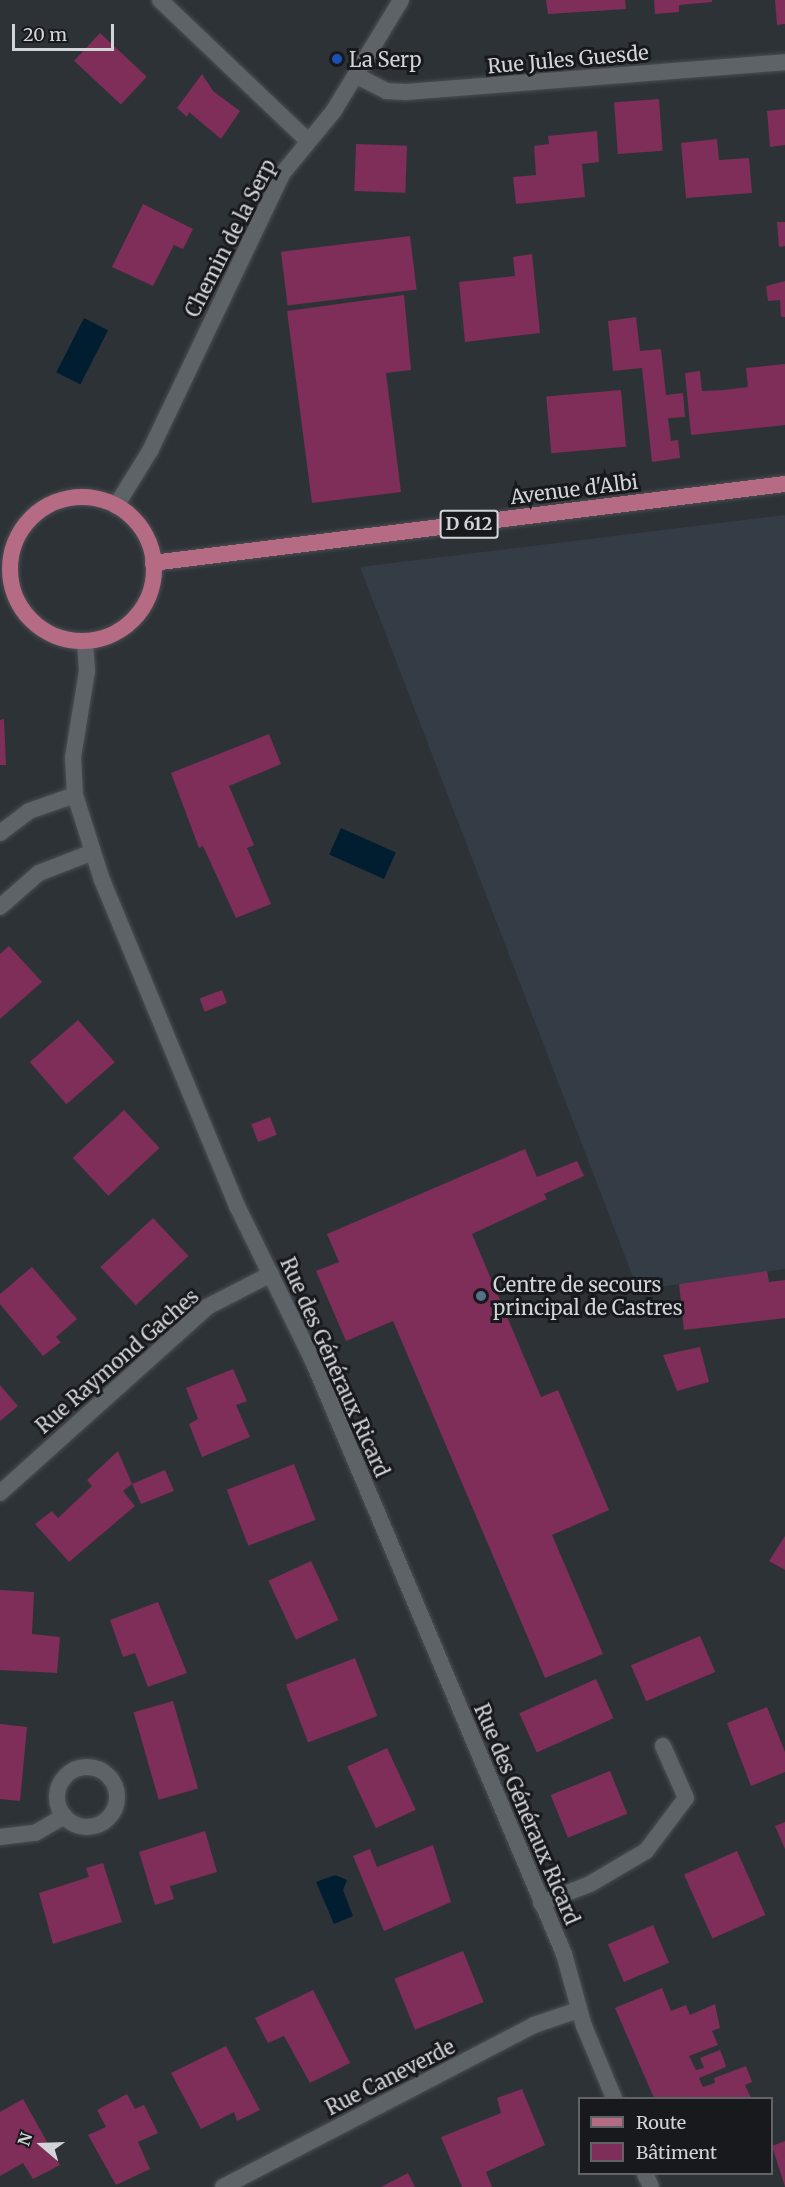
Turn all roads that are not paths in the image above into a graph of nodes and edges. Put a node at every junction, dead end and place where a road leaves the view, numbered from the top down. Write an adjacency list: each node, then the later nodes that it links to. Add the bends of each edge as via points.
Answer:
1 (160, 0): 5 (street)
2 (401, 0): 4 (street, Chemin de la Serp)
3 (785, 62): 4 (street, Rue Jules Guesde, via 405,92 386,91)
4 (357, 76): 5 (street, Chemin de la Serp)
5 (308, 141): 7 (street, Chemin de la Serp, via 282,174 150,451)
6 (785, 484): 8 (main road, Avenue d'Albi / D 612)
7 (116, 506): 8 (main road, via 143,531); 9 (main road, via 94,498 72,498 41,511 19,536)
8 (153, 563): 10 (main road, via 151,589 142,609 128,625 110,636)
9 (5, 580): 10 (main road, via 29,619 47,632)
10 (85, 642): 11 (street, Rue des Généraux Ricard, via 87,671 74,757)
11 (75, 795): 12 (street, via 29,811); 13 (street, Rue des Généraux Ricard)
12 (0, 832)
13 (93, 852): 14 (street, via 39,873); 15 (street, Rue des Généraux Ricard, via 237,1206)
14 (0, 907)
15 (271, 1274): 16 (street, Rue Raymond Gaches, via 207,1307); 20 (street, Rue des Généraux Ricard, via 313,1360)
16 (0, 1493)
17 (663, 1746): 20 (street, via 686,1798 646,1851 590,1884)
18 (64, 1816): 19 (street, via 35,1833)
19 (0, 1837)
20 (541, 1903): 21 (street, Rue des Généraux Ricard, via 564,1954)
21 (578, 2010): 22 (street, Rue des Généraux Ricard); 23 (street, Rue Caneverde, via 534,2025)
22 (614, 2097)
23 (223, 2187)

